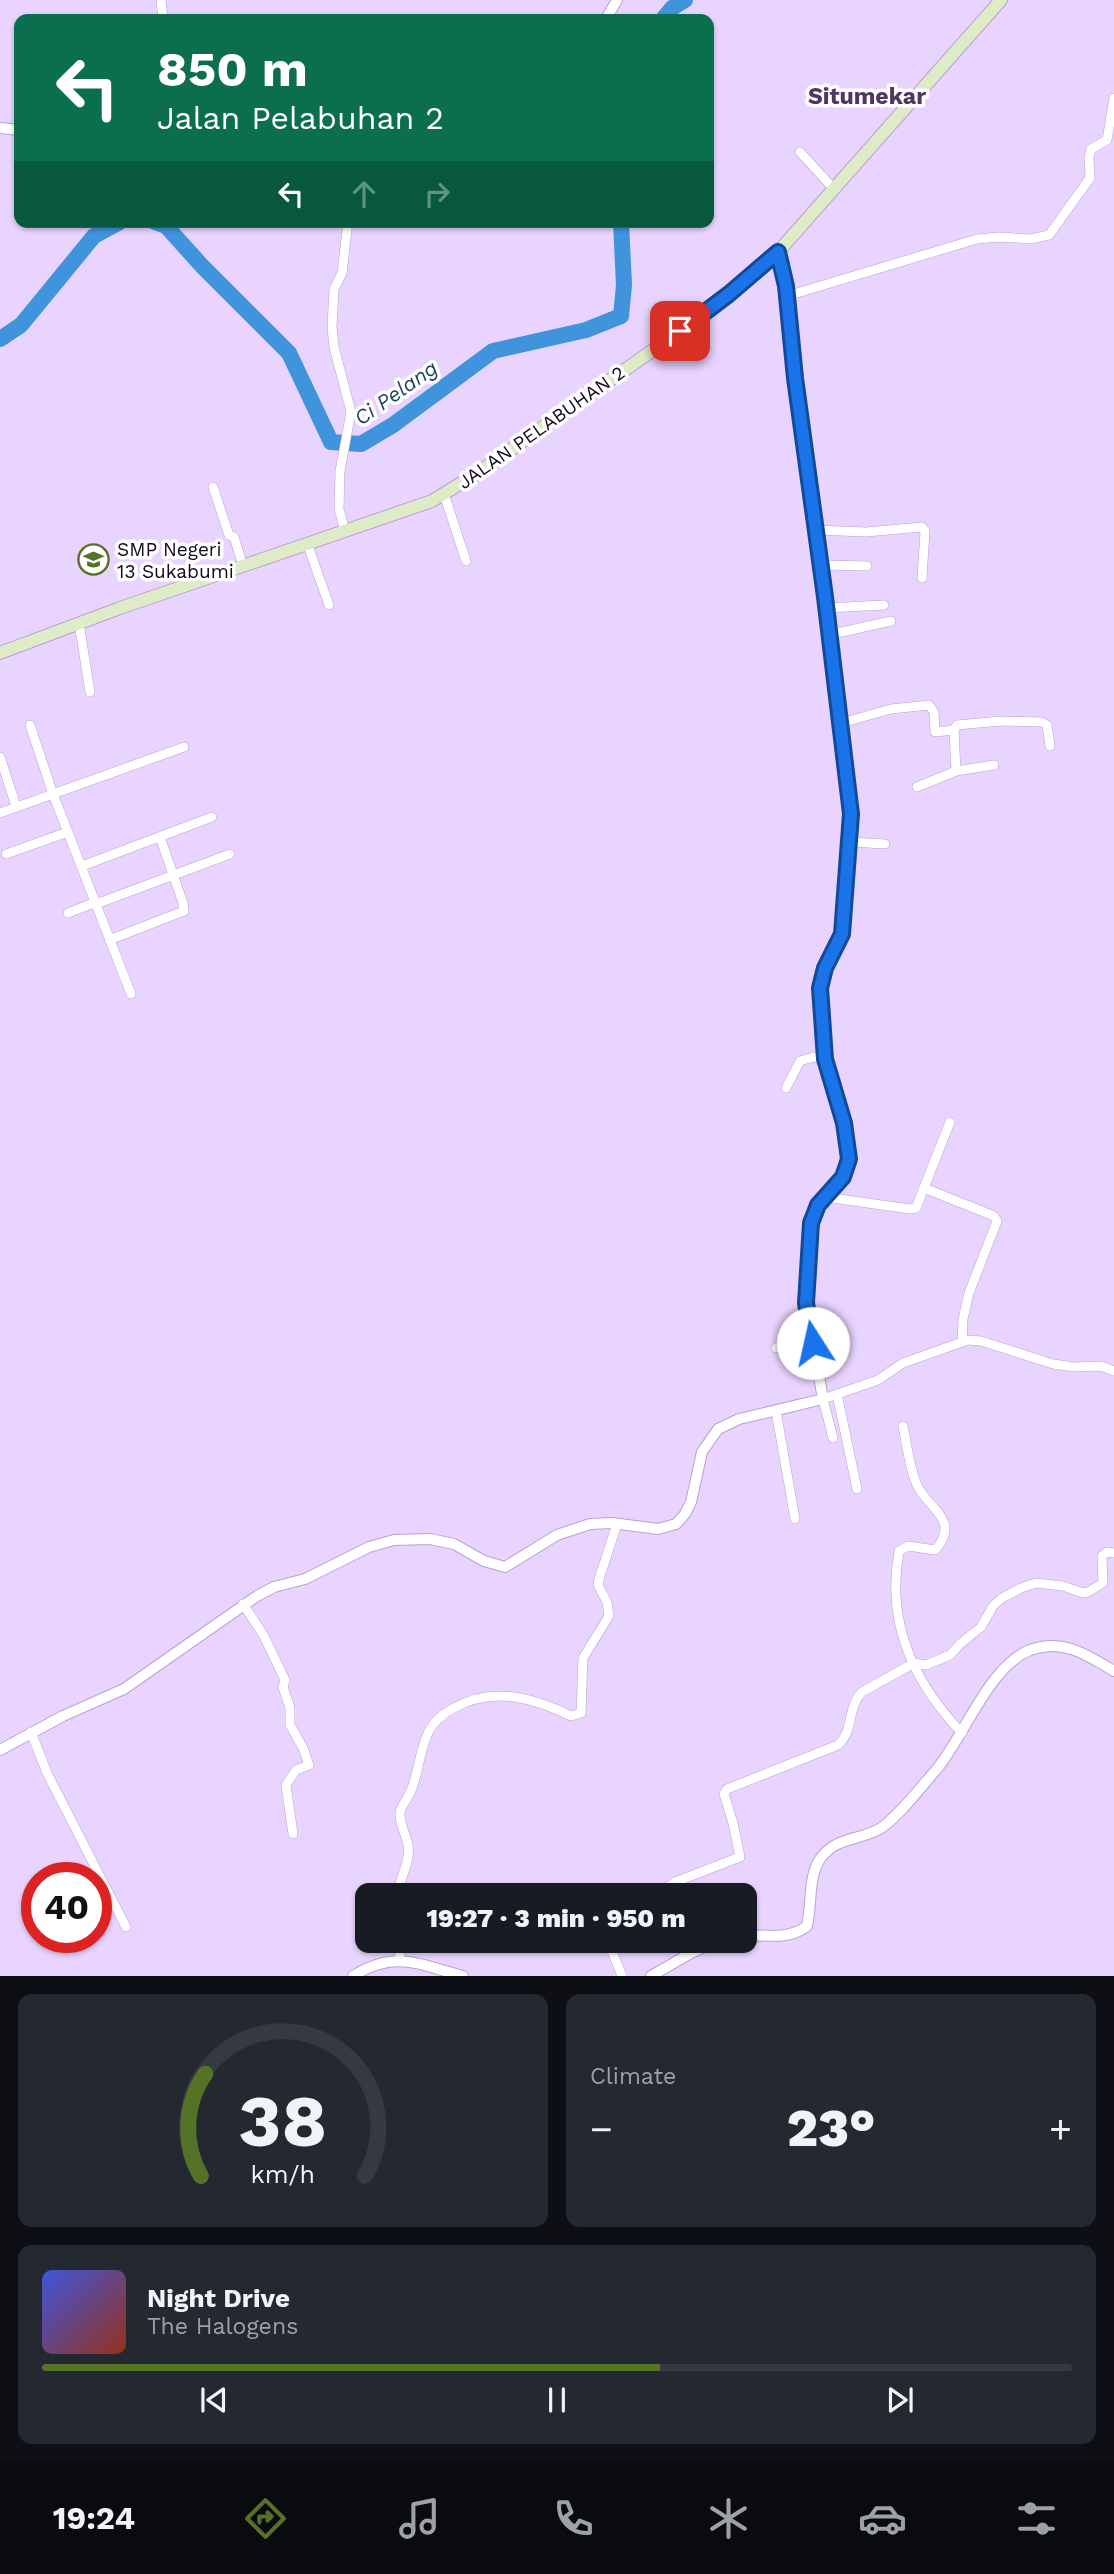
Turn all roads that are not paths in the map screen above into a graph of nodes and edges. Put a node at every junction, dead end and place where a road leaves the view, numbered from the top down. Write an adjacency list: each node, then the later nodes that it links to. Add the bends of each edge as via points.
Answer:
1 (1001, 0): 4 (main road, JALAN PELABUHAN 2)
2 (1114, 98): 7 (street, via 1107,140 1090,152 1090,178 1049,235 977,240)
3 (800, 152): 4 (street)
4 (833, 188): 6 (main road, JALAN PELABUHAN 2)
5 (347, 228): 11 (street, via 342,273 334,286 332,327 351,408 338,509)
6 (778, 252): 7 (street); 9 (main road, JALAN PELABUHAN 2, via 709,311)
7 (787, 296): 10 (street)
8 (213, 487): 15 (street)
9 (444, 494): 11 (main road, JALAN PELABUHAN 2, via 418,508); 13 (street)
10 (816, 530): 14 (street); 17 (street, via 922,527)
11 (345, 531): 12 (main road, JALAN PELABUHAN 2)
12 (307, 543): 15 (main road, JALAN PELABUHAN 2); 19 (street)
13 (466, 561)
14 (821, 565): 16 (street); 20 (street)
15 (243, 566): 22 (main road, JALAN PELABUHAN 2)
16 (867, 566)
17 (922, 578)
18 (884, 605): 20 (street)
19 (329, 606)
20 (826, 608): 23 (street)
21 (891, 621): 23 (street)
22 (79, 623): 24 (main road, JALAN PELABUHAN 2); 25 (street)
23 (828, 635): 26 (street)
24 (0, 653)
25 (90, 692)
26 (841, 723): 28 (street, via 891,709 929,705 934,709 935,732); 41 (street, via 851,806)
27 (30, 725): 35 (street)
28 (954, 730): 29 (street, via 957,725 1042,722 1047,724); 33 (street)
29 (1050, 746)
30 (184, 747): 35 (street)
31 (0, 757): 36 (street)
32 (994, 765): 33 (street)
33 (956, 771): 34 (street)
34 (916, 787)
35 (53, 793): 36 (street); 39 (street)
36 (16, 806): 37 (street)
37 (0, 813)
38 (212, 817): 40 (street)
39 (68, 832): 43 (street); 45 (street)
40 (160, 837): 45 (street); 46 (street)
41 (850, 842): 42 (street); 51 (street, via 842,934 820,988)
42 (885, 844)
43 (6, 854)
44 (230, 854): 46 (street)
45 (82, 866): 47 (street)
46 (174, 875): 47 (street); 49 (street, via 183,913)
47 (96, 903): 48 (street); 49 (street)
48 (68, 913)
49 (109, 940): 50 (street)
50 (131, 994)
51 (825, 1059): 52 (street, via 800,1060); 55 (street, via 849,1153 843,1177)
52 (786, 1088)
53 (950, 1122): 54 (street)
54 (924, 1188): 55 (street, via 914,1209); 56 (street, via 997,1221 970,1293)
55 (825, 1198): 57 (street, via 811,1223 806,1303)
56 (962, 1341): 59 (street, via 981,1341 1053,1364); 60 (street)
57 (813, 1343): 58 (street); 61 (street)
58 (776, 1348)
59 (1114, 1371)
60 (837, 1394): 61 (street); 65 (street)
61 (823, 1399): 62 (street); 64 (street)
62 (776, 1411): 66 (street); 67 (street, via 731,1422 713,1434 702,1452 688,1510 676,1524 657,1529)
63 (902, 1426): 70 (street, via 918,1487 945,1522 937,1549 908,1546 899,1551 896,1602)
64 (833, 1438)
65 (857, 1489)
66 (795, 1520)
67 (617, 1524): 69 (street, via 590,1524 569,1531 500,1567 454,1544 394,1540 274,1587); 76 (street, via 598,1579 609,1616 583,1658 581,1713 571,1716 544,1703 512,1696 485,1696 456,1707 433,1723 412,1790 400,1812 408,1849)
68 (1114, 1553): 70 (street, via 1102,1556 1103,1583 1093,1590 1083,1593 1037,1583 1026,1586 993,1606 981,1627 950,1655 926,1665)
69 (243, 1604): 72 (street, via 124,1689); 75 (street, via 285,1680 290,1725 309,1766 296,1770 286,1785)
70 (914, 1663): 73 (street, via 946,1717); 77 (street, via 855,1699 847,1732 838,1745 727,1789 724,1794 740,1857)
71 (1114, 1671): 73 (street, via 1072,1648 1050,1646 1029,1651 993,1681)
72 (31, 1732): 74 (street); 78 (street, via 47,1773)
73 (962, 1733): 79 (street, via 935,1771 884,1826 839,1842 823,1855 813,1878 807,1926 787,1935)
74 (0, 1750)
75 (293, 1834)
76 (400, 1883)
77 (673, 1883)
78 (126, 1927)
79 (757, 1935)
80 (400, 1953): 83 (street)
81 (613, 1953): 86 (street)
82 (691, 1953): 87 (street)
83 (400, 1959): 84 (street, via 384,1961); 85 (street)
84 (353, 1976)
85 (463, 1976)
86 (622, 1976)
87 (651, 1976)

